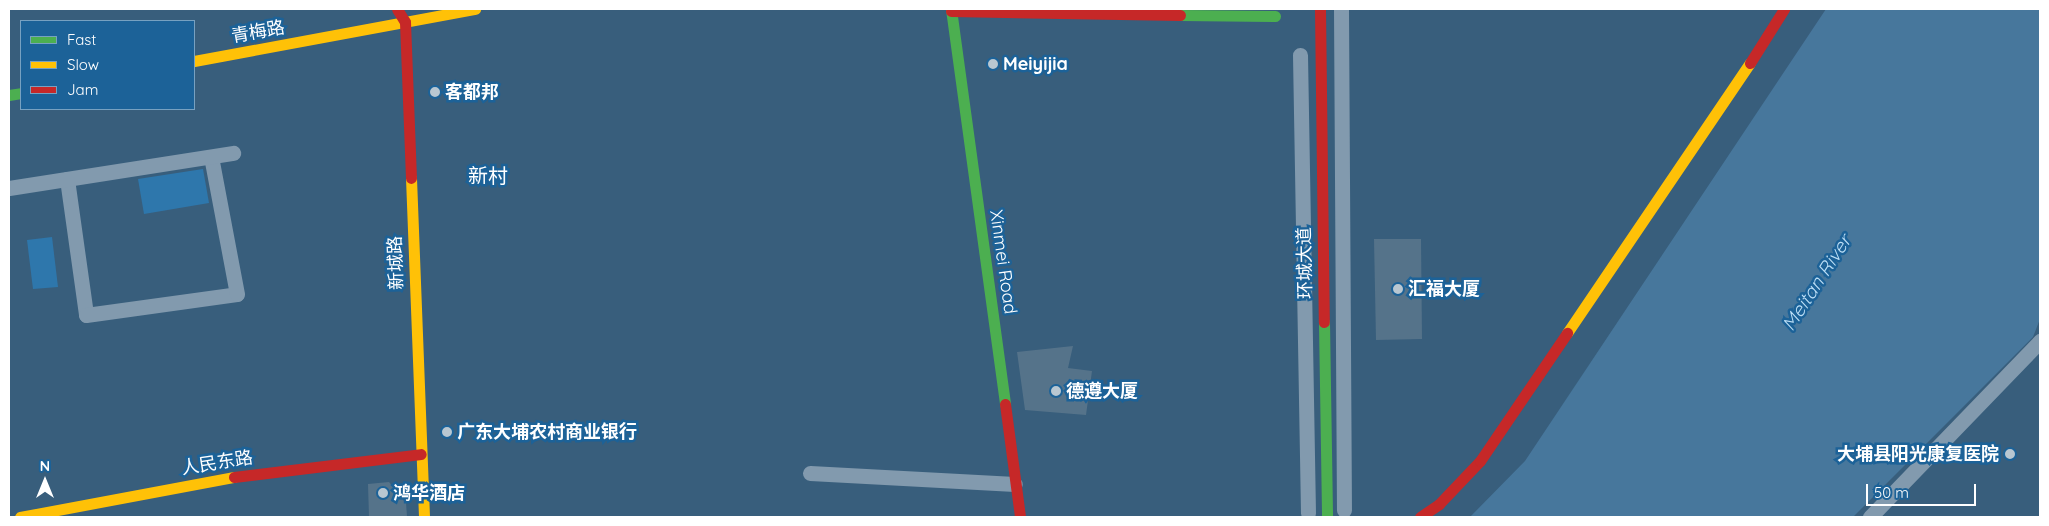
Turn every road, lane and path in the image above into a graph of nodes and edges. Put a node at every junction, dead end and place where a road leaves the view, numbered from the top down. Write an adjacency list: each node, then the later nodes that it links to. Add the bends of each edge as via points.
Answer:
1 (396, 9): 9 (main road)
2 (475, 9): 9 (main road, 青梅路)
3 (1320, 9): 25 (main road, 环城大道)
4 (1330, 9): 21 (main road, 环城大道)
5 (1341, 9): 21 (street)
6 (1784, 9): 26 (main road, via 1773,30 1480,461 1439,504)
7 (951, 10): 8 (main road); 19 (main road, Xinmei Road)
8 (1274, 16)
9 (405, 22): 11 (main road, 青梅路); 17 (main road, 新城路)
10 (1300, 55): 20 (street)
11 (195, 62)
12 (233, 153): 13 (street)
13 (211, 157): 14 (street); 14 (street, via 236,294 86,315)
14 (66, 179): 15 (street)
15 (9, 188)
16 (2040, 341): 27 (street)
17 (421, 454): 22 (main road, 人民东路, via 233,477); 23 (main road, 新城路)
18 (810, 473): 19 (street)
19 (1016, 484): 24 (main road, Xinmei Road)
20 (1308, 513)
21 (1339, 514)
22 (20, 517)
23 (424, 517)
24 (1020, 517)
25 (1327, 517)
26 (1420, 517)
27 (1870, 517)

